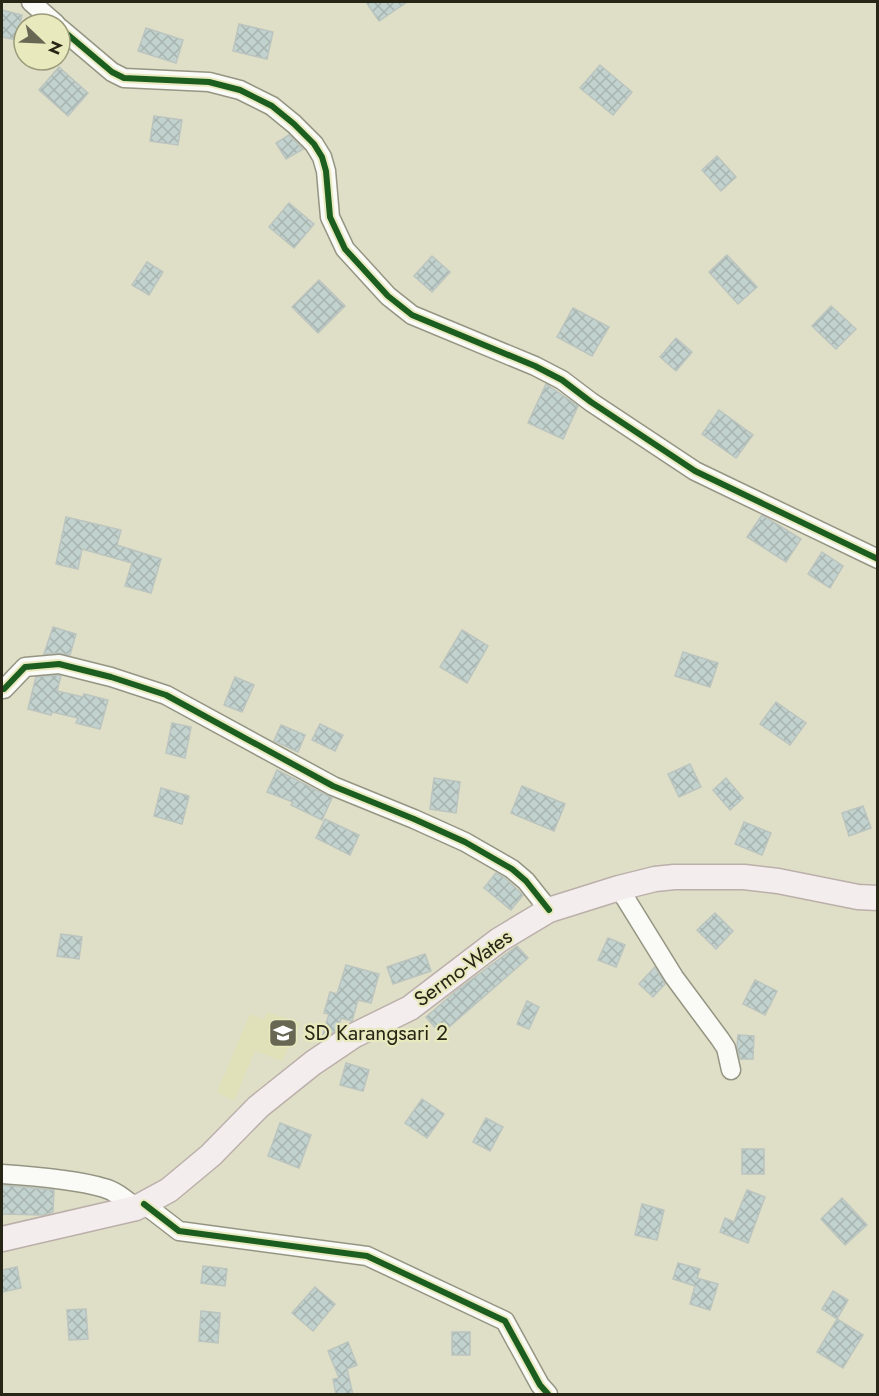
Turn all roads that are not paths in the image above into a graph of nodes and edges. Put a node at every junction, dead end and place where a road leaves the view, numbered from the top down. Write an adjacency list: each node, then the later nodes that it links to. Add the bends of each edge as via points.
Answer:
1 (31, 2): 2 (street)
2 (42, 12)
3 (72, 38): 4 (street, via 124,78 209,82 240,90 272,106 314,144 322,157 330,217 345,249 388,296 412,315 562,380 695,471)
4 (878, 559)
5 (2, 689): 8 (street, via 25,667 59,664 166,695 333,786 465,842 512,869)
6 (619, 888): 7 (main road, Sermo-Wates, via 674,877 744,877); 8 (main road, Sermo-Wates); 9 (street, via 674,977 726,1048)
7 (878, 898)
8 (549, 910): 11 (main road, Sermo-Wates, via 499,940 410,1008 353,1036 313,1063 258,1107 186,1178)
9 (731, 1070)
10 (2, 1174): 11 (street, via 105,1188)
11 (140, 1206): 12 (main road, Sermo-Wates); 13 (street, via 179,1231 368,1256 505,1321)
12 (2, 1239)
13 (548, 1395)

